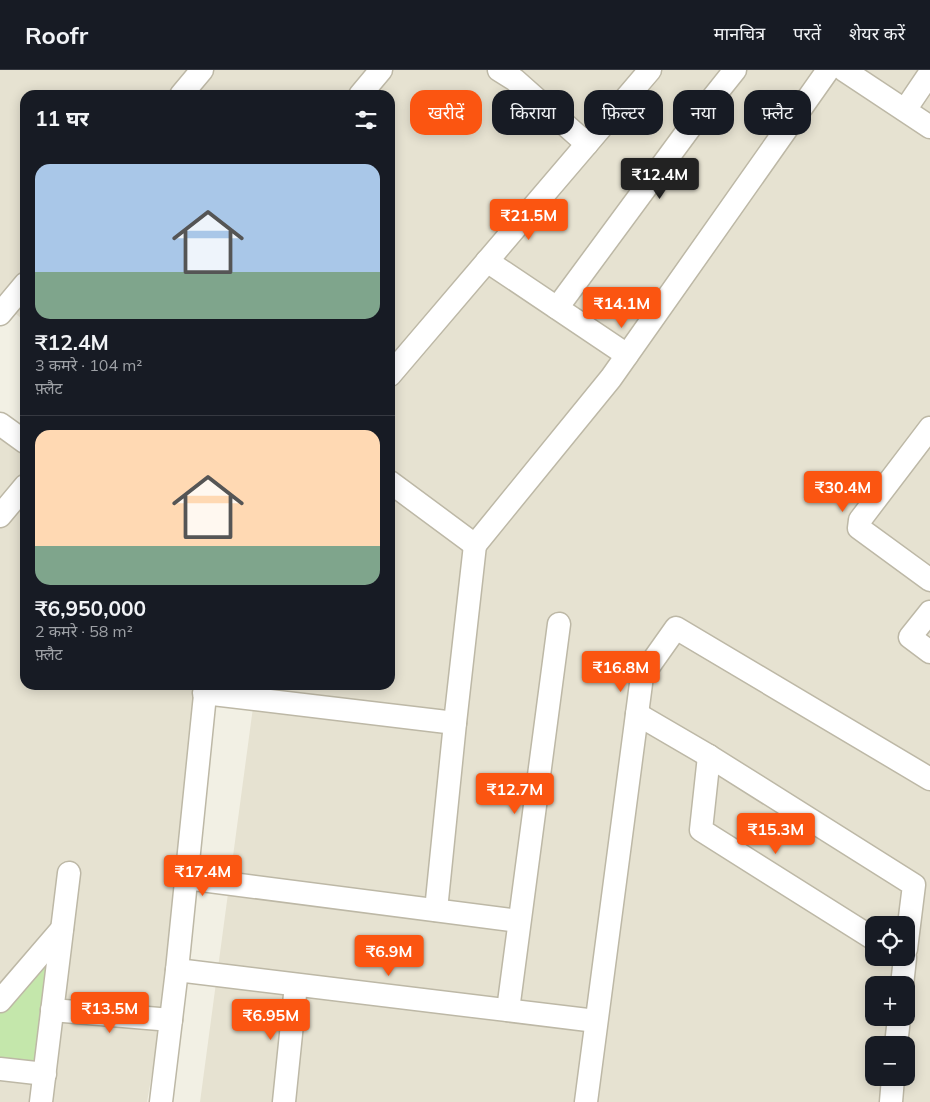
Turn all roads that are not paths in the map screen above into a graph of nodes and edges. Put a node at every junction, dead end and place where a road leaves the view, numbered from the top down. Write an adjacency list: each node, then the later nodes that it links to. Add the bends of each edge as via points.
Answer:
1 (202, 70): 9 (street)
2 (381, 70): 10 (street)
3 (499, 70): 13 (street, via 515,80)
4 (650, 70): 13 (street)
5 (735, 70): 16 (street)
6 (828, 70): 18 (street)
7 (844, 70): 11 (street)
8 (930, 74): 11 (street)
9 (185, 90)
10 (364, 90)
11 (905, 110): 12 (street)
12 (930, 127)
13 (587, 144): 14 (street)
14 (487, 261): 16 (street); 19 (street)
15 (20, 290): 17 (street)
16 (557, 308): 18 (street)
17 (0, 314)
18 (627, 355): 26 (street)
19 (395, 369)
20 (0, 424): 22 (street)
21 (930, 428): 27 (street, via 860,520 859,528)
22 (20, 438)
23 (395, 486): 26 (street)
24 (20, 492): 25 (street)
25 (0, 516)
26 (475, 545): 34 (street)
27 (930, 580)
28 (930, 612): 30 (street, via 910,637)
29 (559, 624): 41 (street)
30 (930, 652)
31 (205, 690): 38 (street)
32 (212, 690): 34 (street)
33 (637, 714): 35 (street); 36 (street, via 642,676 676,628); 50 (street)
34 (455, 724): 39 (street)
35 (710, 756): 40 (street, via 914,885); 43 (street, via 701,830)
36 (930, 778)
37 (69, 873): 42 (street)
38 (186, 878): 39 (street); 44 (street)
39 (436, 910): 41 (street)
40 (910, 916)
41 (519, 921): 48 (street)
42 (62, 929): 46 (street); 47 (street)
43 (865, 933)
44 (177, 970): 45 (street); 49 (street)
45 (296, 985): 48 (street); 56 (street)
46 (0, 1001)
47 (52, 1010): 49 (street); 52 (street)
48 (508, 1010): 50 (street)
49 (171, 1020): 55 (street)
50 (596, 1021): 57 (street)
51 (0, 1069): 52 (street)
52 (44, 1074): 54 (street)
53 (892, 1086): 58 (street)
54 (41, 1102)
55 (161, 1102)
56 (284, 1102)
57 (586, 1102)
58 (891, 1102)

